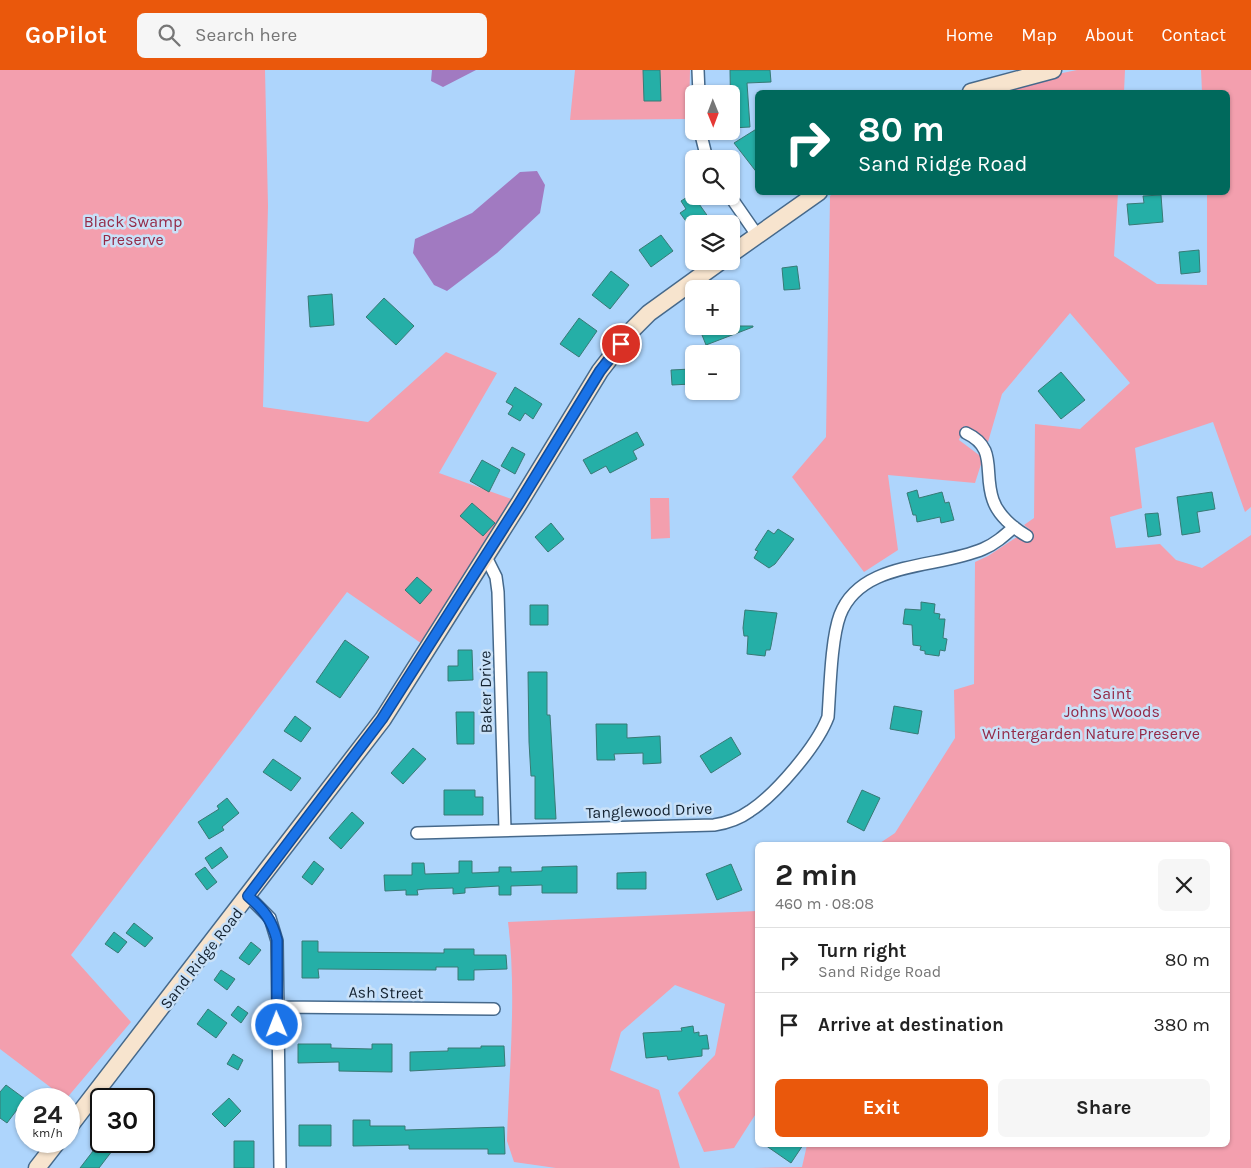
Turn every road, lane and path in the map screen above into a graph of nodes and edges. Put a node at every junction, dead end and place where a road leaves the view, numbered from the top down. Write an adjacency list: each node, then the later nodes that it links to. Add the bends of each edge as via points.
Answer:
1 (698, 70): 3 (street)
2 (1052, 70): 4 (street)
3 (699, 85)
4 (978, 90)
5 (815, 195): 7 (street)
6 (736, 205): 7 (street)
7 (757, 235): 8 (street)
8 (740, 247)
9 (708, 270): 13 (street, Sand Ridge Road, via 669,297 631,331 600,371)
10 (966, 433): 11 (street, via 979,440 985,448 993,499)
11 (1014, 527): 12 (street); 14 (street, Tanglewood Drive, via 983,549 895,572 855,591 843,607 837,626 828,717 823,730 807,753 765,799 742,816 714,825)
12 (1027, 536)
13 (485, 555): 14 (street, Baker Drive, via 496,577 498,592); 16 (street, Sand Ridge Road, via 382,719)
14 (504, 830): 15 (street, Tanglewood Drive)
15 (417, 833)
16 (248, 896): 17 (street, via 264,910 274,927 277,940); 19 (street, Sand Ridge Road)
17 (277, 1007): 18 (street, Ash Street); 22 (street)
18 (494, 1009)
19 (80, 1113)
20 (49, 1153): 21 (street)
21 (37, 1168)
22 (280, 1168)

